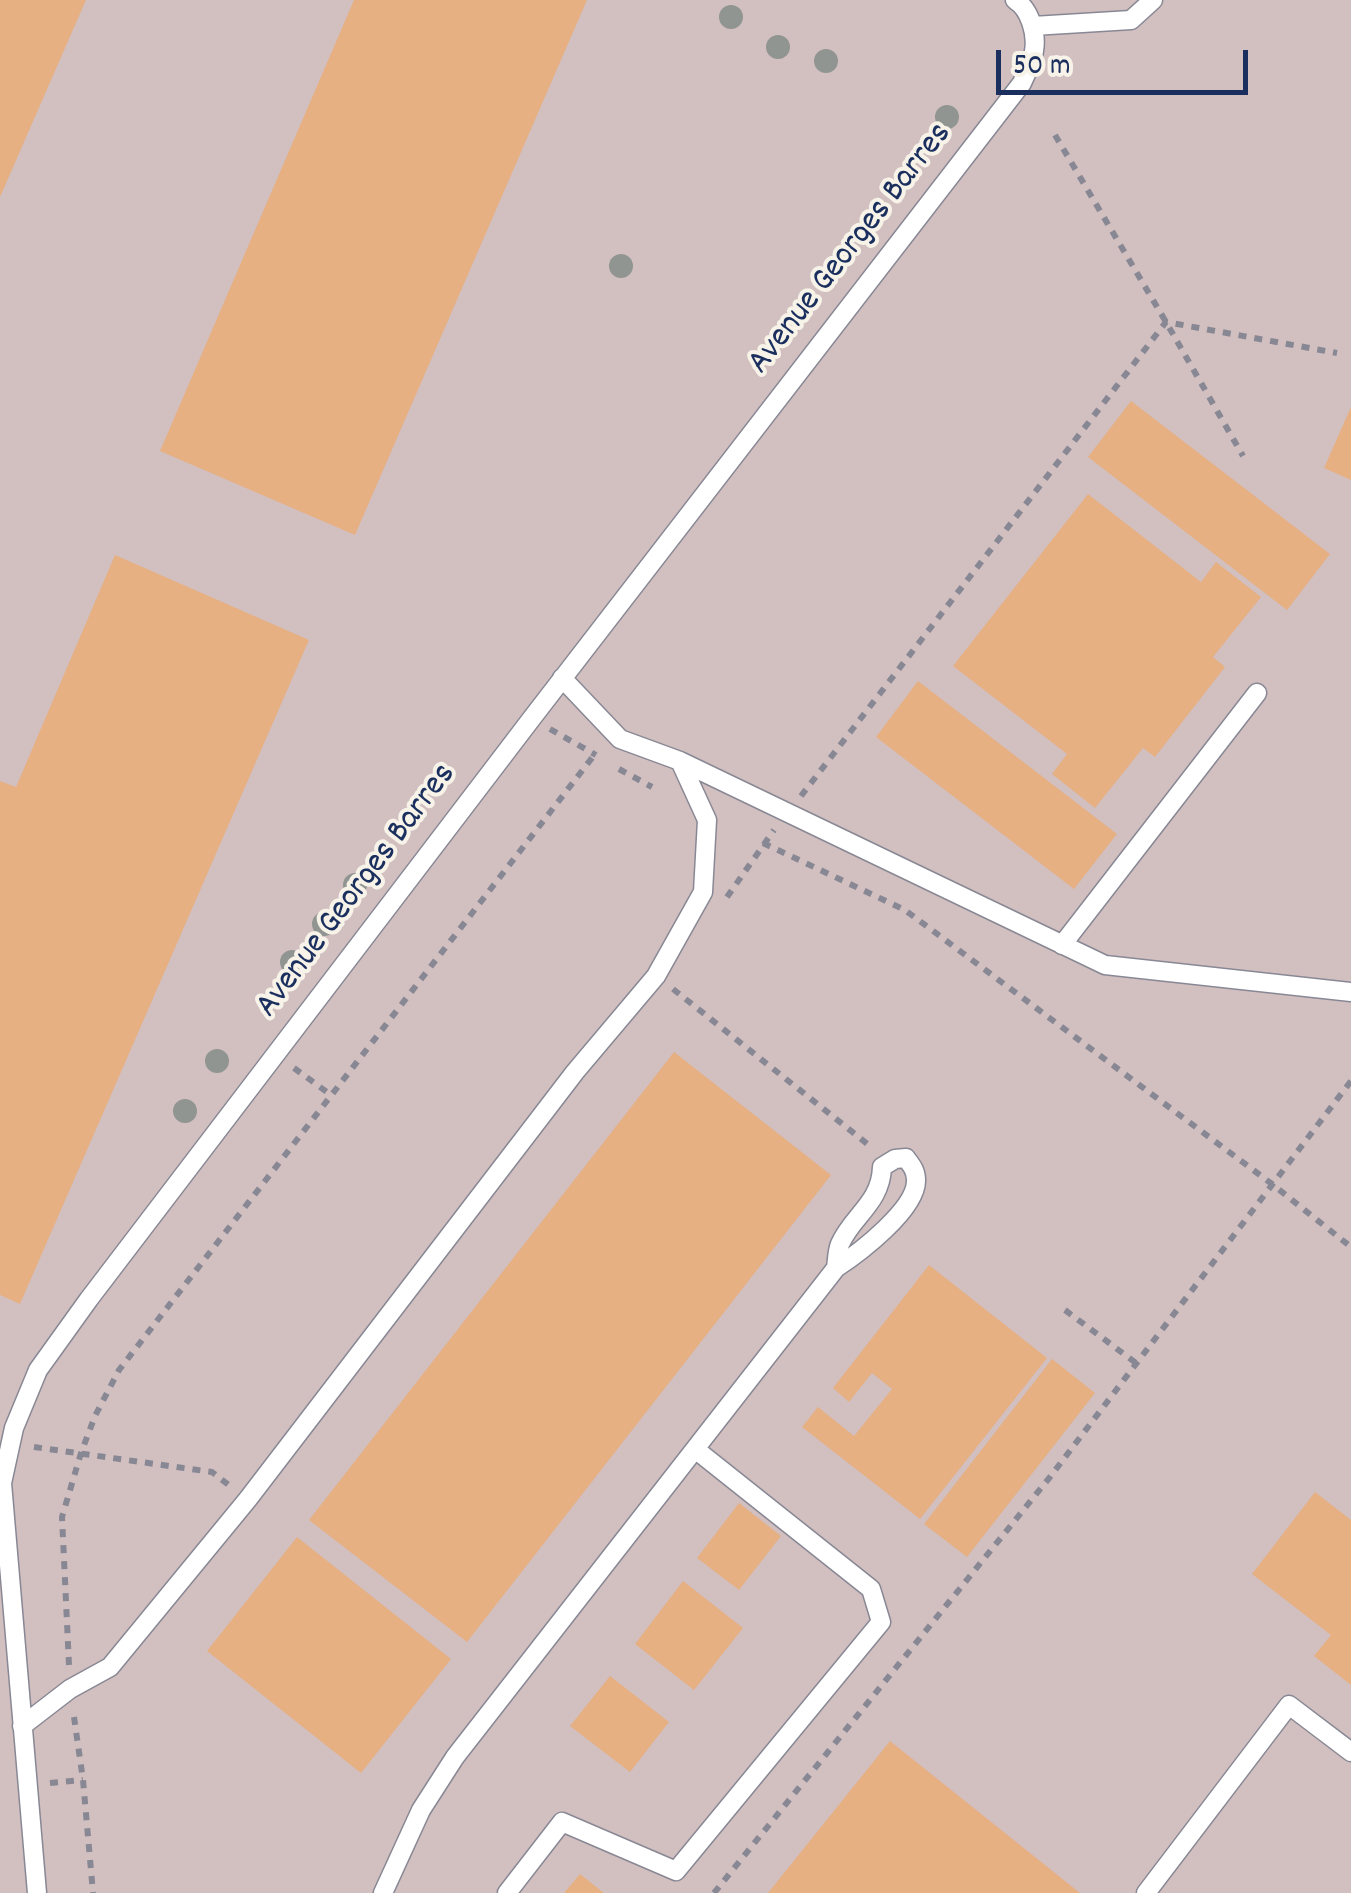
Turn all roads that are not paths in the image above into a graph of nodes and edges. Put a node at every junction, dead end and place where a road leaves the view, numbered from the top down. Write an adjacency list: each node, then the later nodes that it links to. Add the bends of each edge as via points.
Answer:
1 (1015, 0): 3 (lane)
2 (1153, 0): 3 (lane, via 1131,20)
3 (1033, 26): 4 (lane, Avenue Georges Barres, via 1034,52 1022,82)
4 (562, 678): 6 (lane, via 620,739); 11 (lane, Avenue Georges Barres, via 38,1370 2,1483)
5 (1257, 693): 7 (lane)
6 (680, 761): 7 (lane); 11 (lane, via 707,820 703,892 656,976 110,1667)
7 (1062, 945): 8 (lane, via 1104,965)
8 (1351, 992)
9 (836, 1268): 9 (lane, via 867,1248 902,1211 917,1184 906,1158 882,1166 872,1199 840,1244); 10 (lane)
10 (695, 1449): 14 (lane, via 445,1771); 15 (lane, via 872,1589 881,1622 676,1872 562,1822)
11 (22, 1726): 13 (lane, Avenue Georges Barres)
12 (1351, 1752): 16 (lane, via 1289,1706)
13 (38, 1893)
14 (384, 1893)
15 (507, 1893)
16 (1146, 1893)

